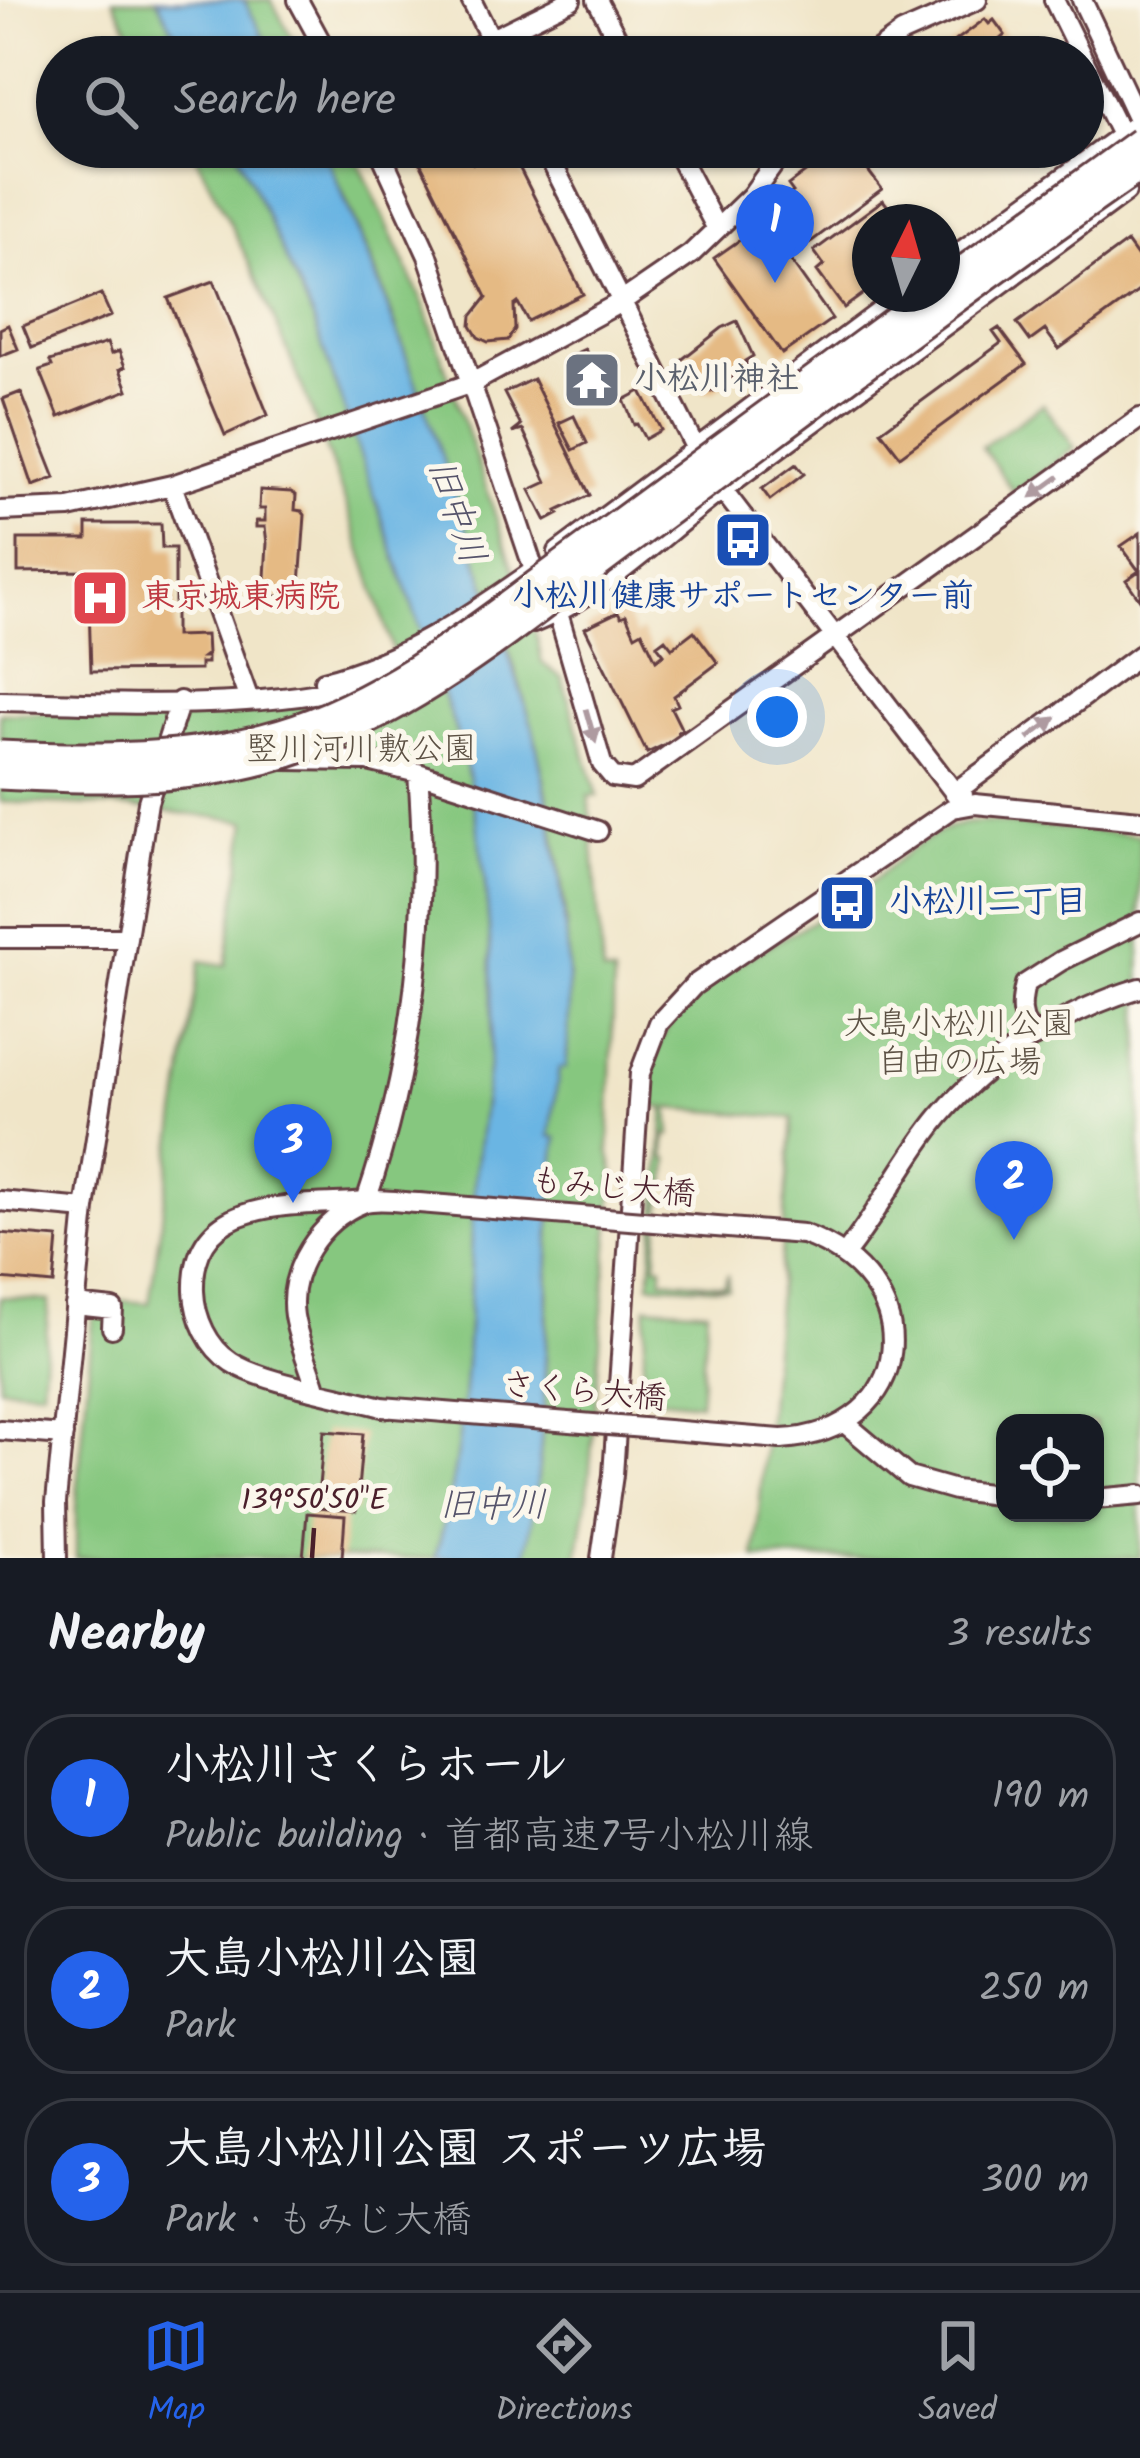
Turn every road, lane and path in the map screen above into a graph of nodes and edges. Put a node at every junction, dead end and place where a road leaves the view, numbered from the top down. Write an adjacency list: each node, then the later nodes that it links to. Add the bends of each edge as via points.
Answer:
1 (298, 0): 8 (street)
2 (471, 0): 9 (street)
3 (571, 0): 10 (street)
4 (597, 0): 11 (street)
5 (977, 0): 12 (street)
6 (1054, 0): 13 (street)
7 (1082, 0): 14 (street)
8 (318, 36)
9 (489, 36)
10 (494, 36)
11 (616, 36)
12 (898, 36)
13 (1072, 36)
14 (1099, 36)
15 (1104, 46): 17 (street)
16 (1104, 94): 18 (street)
17 (1140, 122): 18 (street)
18 (1130, 138): 19 (street); 20 (highway, bridge); 27 (street)
19 (1104, 156)
20 (1104, 158)
21 (388, 168): 35 (street)
22 (554, 168): 32 (street)
23 (685, 168): 29 (street)
24 (771, 168): 29 (street)
25 (1086, 168): 30 (street)
26 (1092, 168): 31 (highway, bridge)
27 (1140, 169): 52 (highway, bridge, via 484,647 364,722 289,753 211,771)
28 (1140, 183): 39 (street)
29 (716, 229): 32 (street)
30 (960, 254)
31 (960, 272)
32 (621, 302): 35 (street); 37 (street)
33 (879, 312): 37 (street)
34 (907, 312): 49 (highway, bridge, via 470,633 352,705 208,749)
35 (472, 383): 38 (street); 41 (street)
36 (1140, 418): 43 (street, one-way to 43)
37 (695, 447): 39 (street); 41 (street)
38 (172, 485): 40 (street, via 69,508); 46 (street)
39 (722, 489): 42 (street); 43 (street)
40 (0, 512)
41 (534, 570): 45 (street)
42 (558, 614): 43 (street, one-way to 43, via 602,764 623,780 646,775); 45 (street, bridge)
43 (835, 639): 53 (street)
44 (1140, 655): 53 (street, one-way to 44, via 962,787)
45 (377, 672): 46 (street, via 306,696)
46 (249, 700): 48 (street)
47 (0, 701): 48 (street)
48 (180, 701): 58 (street, via 148,802)
49 (0, 755)
50 (184, 762): 51 (street, via 368,761)
51 (418, 773): 55 (street); 62 (street, via 424,854 416,971 405,1054)
52 (0, 775)
53 (964, 805): 54 (street); 75 (street, via 705,978 659,1023 640,1073)
54 (1140, 820)
55 (598, 832)
56 (1140, 922): 60 (street, via 1025,984 1020,1004)
57 (0, 938): 58 (street)
58 (125, 938): 63 (street)
59 (1140, 988): 60 (street)
60 (1034, 1037): 64 (street, via 940,1115)
61 (0, 1201): 63 (street)
62 (365, 1202): 64 (street, もみじ大橋, bridge, via 803,1234); 67 (street, via 332,1224 299,1265 294,1317); 67 (street, もみじ大橋, via 244,1211 195,1263 196,1314 219,1352 251,1373)
63 (85, 1209): 65 (street)
64 (845, 1254): 68 (street, via 885,1301 895,1338 880,1384)
65 (75, 1305): 66 (street, via 113,1309); 70 (street)
66 (112, 1328)
67 (316, 1388): 68 (street, さくら大橋, bridge, via 382,1407 781,1439)
68 (846, 1424): 71 (street, via 909,1477)
69 (0, 1430): 70 (street)
70 (63, 1435): 74 (street)
71 (996, 1495)
72 (1140, 1495): 73 (street)
73 (1104, 1498)
74 (57, 1558)
75 (600, 1558)

